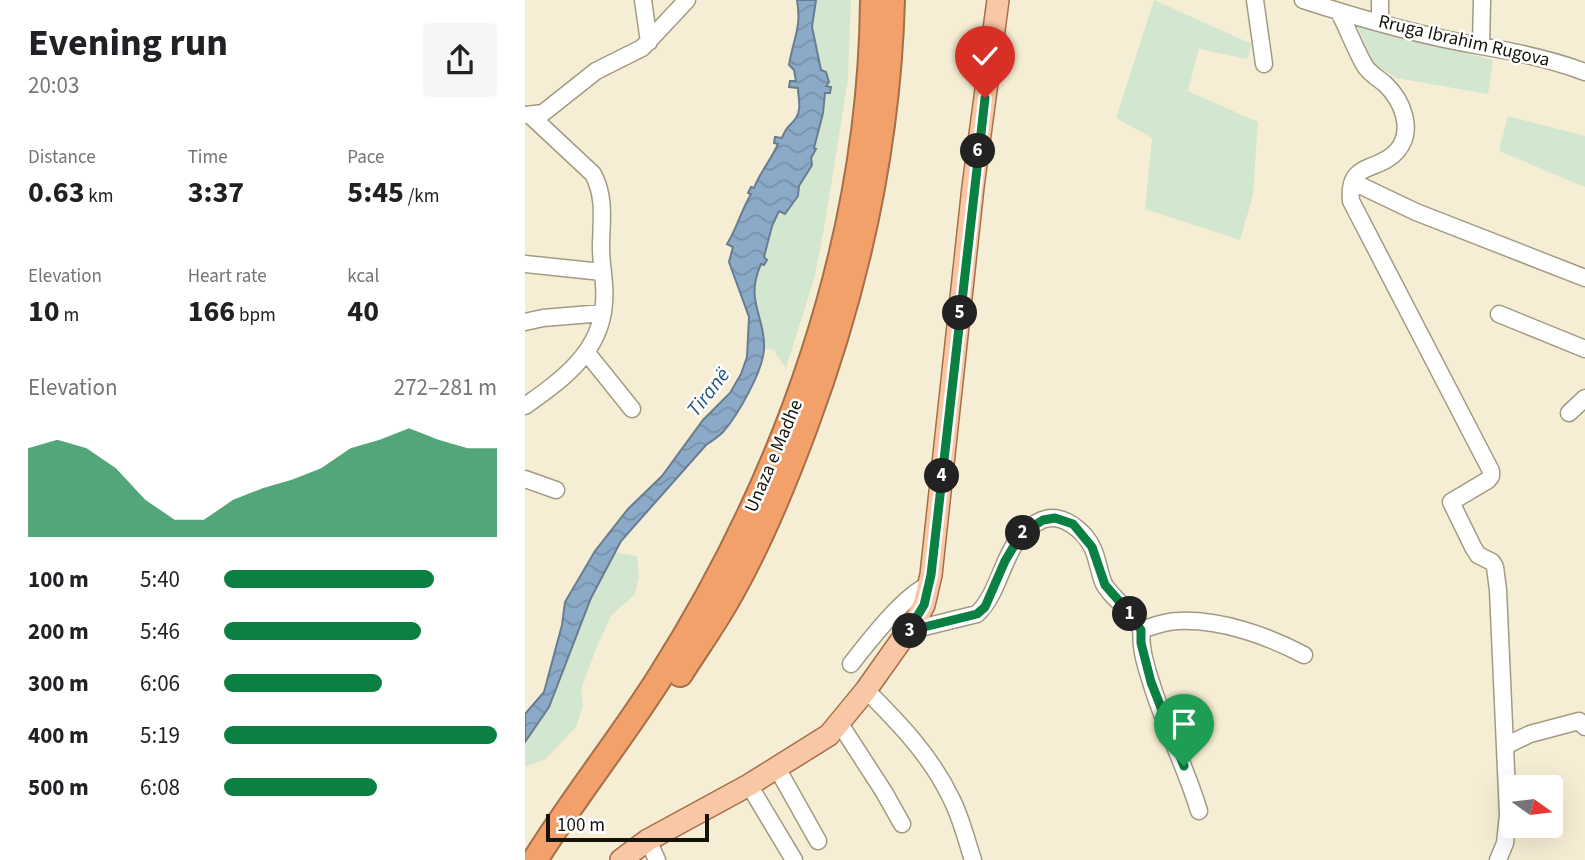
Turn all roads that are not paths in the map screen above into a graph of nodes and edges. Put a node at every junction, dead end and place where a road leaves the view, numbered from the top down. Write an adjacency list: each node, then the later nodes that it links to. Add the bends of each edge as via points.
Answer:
1 (643, 0): 14 (street)
2 (687, 0): 14 (street)
3 (861, 0): 27 (highway, via 861,71 852,148)
4 (873, 0): 27 (highway, Unaza e Madhe, via 870,75 855,192)
5 (892, 0): 25 (highway, Unaza e Madhe, via 876,171)
6 (908, 0): 25 (highway, via 881,195 857,290)
7 (998, 0): 36 (main road)
8 (1255, 0): 16 (street)
9 (1303, 0): 12 (street, Rruga Ibrahim Rugova)
10 (1380, 0): 13 (street)
11 (1482, 0): 15 (street)
12 (1339, 12): 13 (street, Rruga Ibrahim Rugova); 19 (street, via 1366,68 1387,86 1405,119 1400,149 1361,170)
13 (1380, 23): 15 (street, Rruga Ibrahim Rugova)
14 (649, 42): 18 (street, via 596,71 543,113)
15 (1481, 46): 17 (street, Rruga Ibrahim Rugova, via 1522,52)
16 (1264, 64)
17 (1585, 72)
18 (528, 116): 21 (street, via 598,183)
19 (1353, 182): 22 (street, via 1416,212); 44 (street, via 1350,191 1355,210 1491,471 1488,480 1451,502 1478,555 1495,567)
20 (525, 264): 21 (street)
21 (602, 272): 23 (street)
22 (1585, 278)
23 (603, 313): 26 (street); 29 (street)
24 (1499, 314): 28 (street)
25 (842, 319): 54 (highway, Unaza e Madhe, via 794,458 731,593)
26 (525, 322)
27 (820, 331): 53 (highway, Unaza e Madhe, via 795,410 724,566 660,677)
28 (1585, 349)
29 (587, 353): 31 (street); 32 (street)
30 (1585, 398): 33 (street)
31 (525, 406)
32 (632, 408)
33 (1569, 413)
34 (525, 479): 35 (street)
35 (556, 490)
36 (929, 585): 38 (main road, via 924,605); 40 (street, via 907,599)
37 (1141, 630): 38 (street, via 1105,585 1092,547 1073,524 1055,518 1021,534 985,607 977,614); 39 (street, via 1178,621 1210,623 1239,629); 48 (street, via 1151,682)
38 (908, 631): 41 (main road)
39 (1304, 655)
40 (851, 664)
41 (866, 690): 42 (main road); 57 (street, via 934,767 952,799)
42 (840, 724): 45 (main road); 49 (street)
43 (1585, 727): 44 (street, via 1579,721)
44 (1505, 746): 46 (street)
45 (777, 768): 47 (main road); 51 (street)
46 (1508, 775)
47 (749, 785): 52 (main road); 56 (street)
48 (1199, 811)
49 (902, 824)
50 (1507, 838): 58 (street)
51 (818, 841)
52 (653, 850): 55 (main road)
53 (535, 860)
54 (554, 860)
55 (621, 860)
56 (794, 860)
57 (973, 860)
58 (1498, 860)

